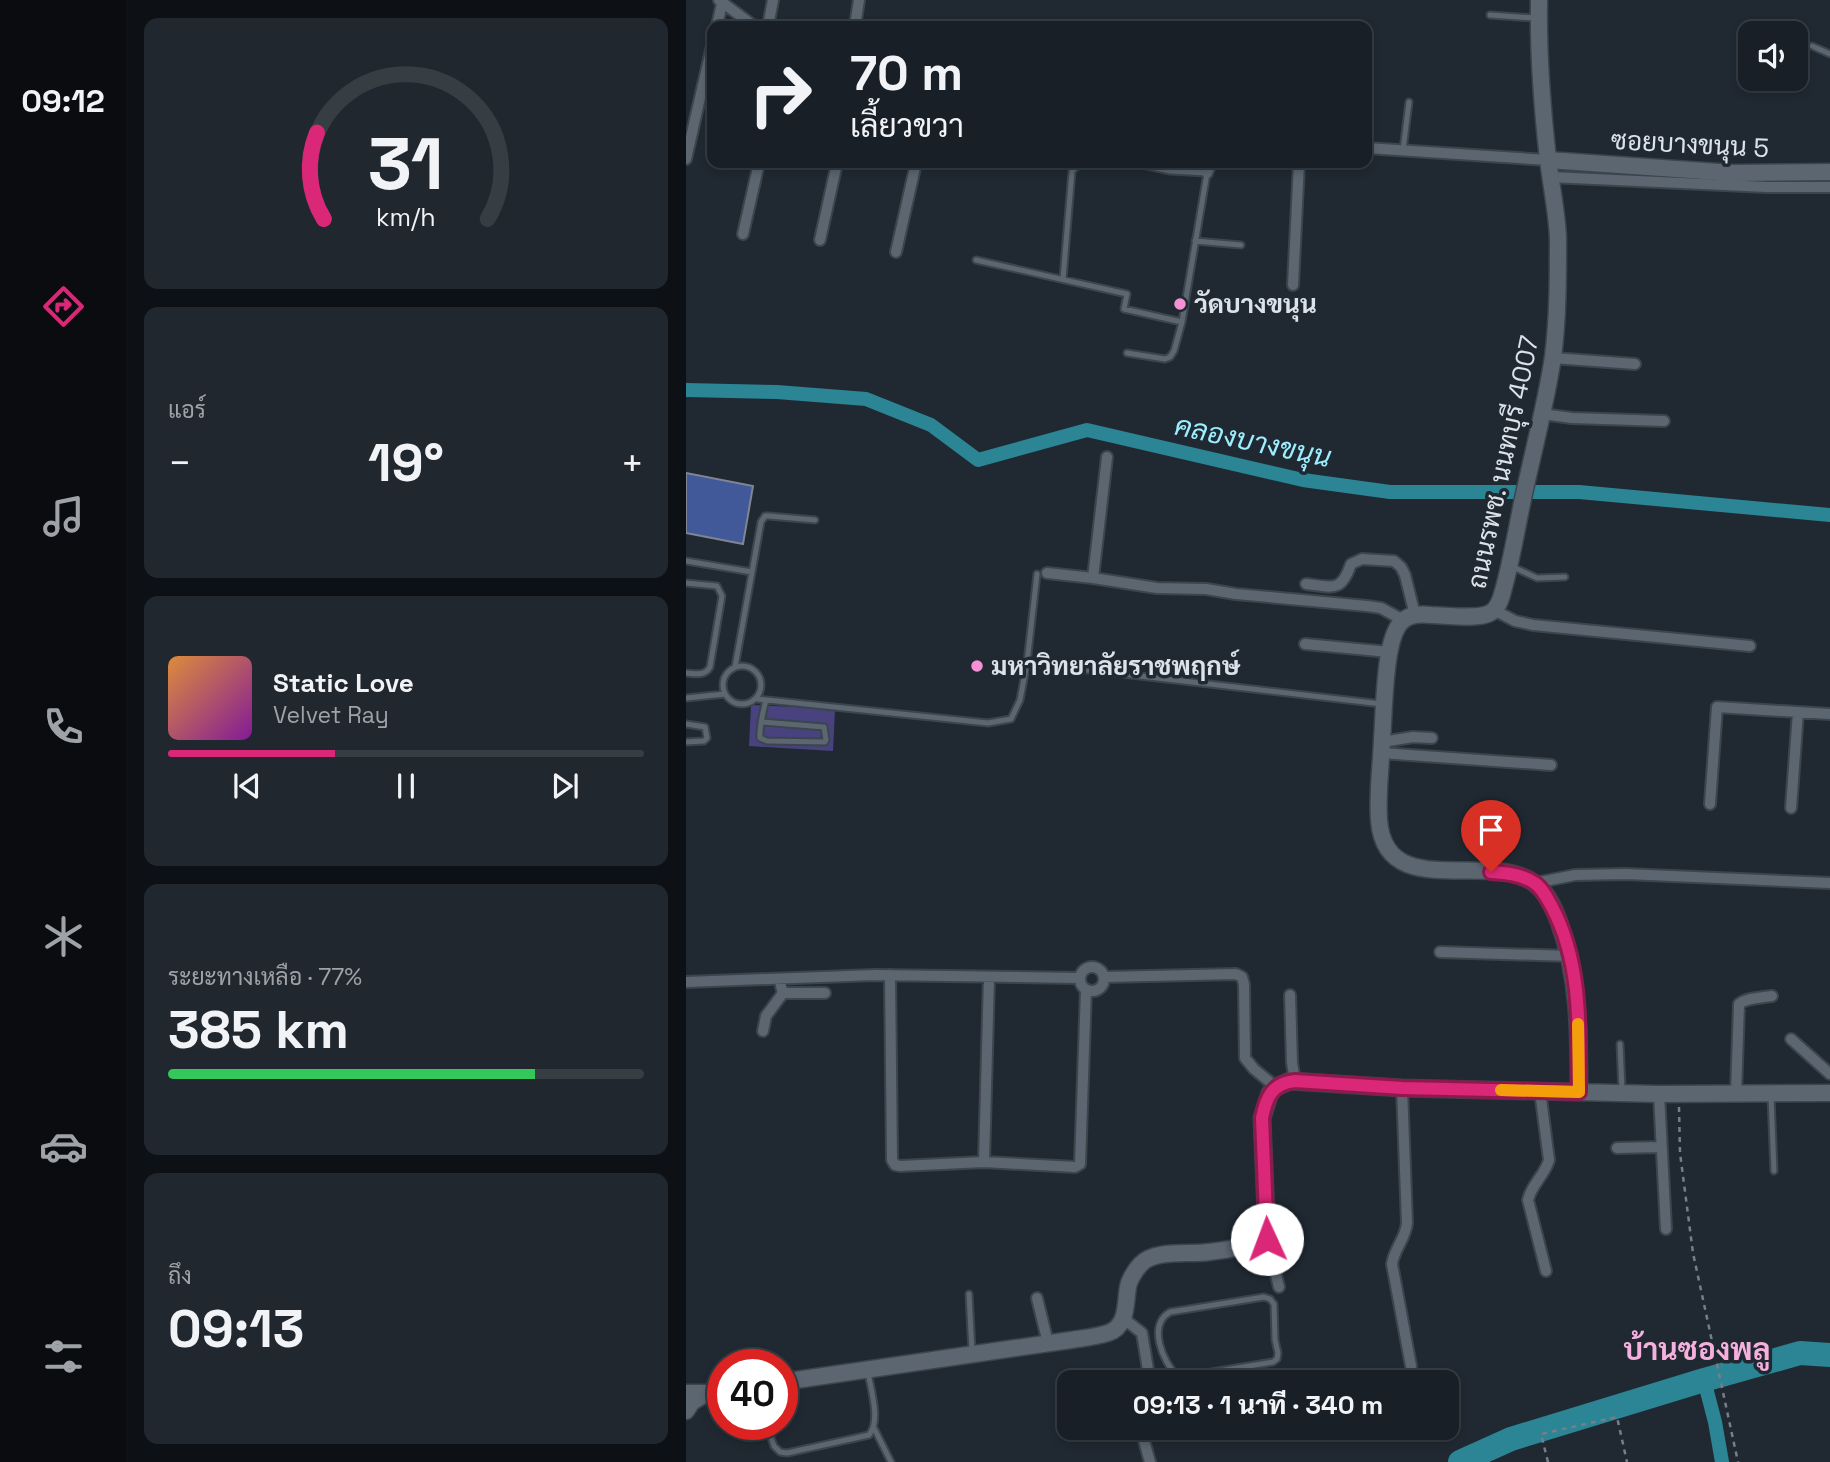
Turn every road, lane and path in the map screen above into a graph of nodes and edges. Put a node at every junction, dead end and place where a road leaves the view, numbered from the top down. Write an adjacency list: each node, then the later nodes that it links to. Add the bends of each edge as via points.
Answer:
1 (774, 0): 9 (street)
2 (859, 0): 10 (street)
3 (1539, 0): 6 (street, ถนนรพช. นนทบุรี 4007)
4 (721, 1): 7 (street); 8 (street)
5 (1490, 15): 6 (lane)
6 (1538, 19): 18 (street, ถนนรพช. นนทบุรี 4007)
7 (718, 21)
8 (747, 21)
9 (769, 21)
10 (856, 21)
11 (1812, 46): 12 (lane)
12 (1830, 54)
13 (707, 68): 17 (street)
14 (1409, 102): 16 (lane)
15 (1372, 148): 16 (street)
16 (1403, 150): 18 (street)
17 (686, 159)
18 (1548, 160): 26 (street, ซอยบางขนุน 5, via 1733,173); 27 (street, ถนนรพช. นนทบุรี 4007)
19 (758, 168): 29 (street)
20 (836, 168): 30 (street)
21 (915, 168): 33 (street)
22 (1075, 168): 35 (lane)
23 (1156, 168): 24 (lane)
24 (1209, 168): 31 (lane)
25 (1299, 168): 36 (street)
26 (1830, 172)
27 (1551, 177): 28 (street); 39 (street, ถนนรพช. นนทบุรี 4007, via 1558,233)
28 (1830, 187)
29 (743, 234)
30 (820, 240)
31 (1195, 241): 32 (lane); 37 (lane)
32 (1241, 245)
33 (897, 252)
34 (976, 260): 35 (lane)
35 (1063, 279): 37 (lane, via 1128,294 1124,309)
36 (1293, 285)
37 (1182, 322): 38 (lane, via 1170,357)
38 (1127, 353)
39 (1553, 358): 40 (street); 41 (street, ถนนรพช. นนทบุรี 4007)
40 (1635, 364)
41 (1542, 414): 42 (street); 46 (street, ถนนรพช. นนทบุรี 4007)
42 (1664, 421)
43 (1107, 457): 50 (street)
44 (815, 520): 47 (lane, via 765,516)
45 (686, 561): 47 (lane)
46 (1510, 565): 49 (lane, via 1536,578); 53 (street, ถนนรพช. นนทบุรี 4007)
47 (752, 572): 59 (lane)
48 (1042, 574): 50 (street); 58 (lane)
49 (1565, 577)
50 (1093, 578): 54 (street, via 1367,606)
51 (686, 583): 60 (lane, via 717,586 722,596 710,667 701,674)
52 (1306, 584): 54 (street, via 1339,586 1351,564 1362,559 1394,561 1405,575)
53 (1494, 610): 54 (street, ถนนรพช. นนทบุรี 4007, via 1479,616); 56 (street, via 1534,625)
54 (1409, 617): 57 (street, via 1396,629)
55 (1305, 643): 57 (street)
56 (1750, 646)
57 (1389, 652): 65 (street)
58 (1027, 663): 64 (lane, via 1011,719 988,723); 65 (lane)
59 (735, 667): 61 (lane, via 724,678); 63 (lane, via 748,667 758,674 762,687)
60 (686, 673)
61 (725, 694): 62 (lane); 63 (lane, via 736,704)
62 (686, 698)
63 (757, 699): 64 (lane)
64 (766, 700): 68 (lane)
65 (1384, 704): 72 (street)
66 (1798, 712): 67 (street); 74 (street, via 1717,707); 75 (street)
67 (1830, 714)
68 (761, 722): 68 (lane, via 761,739 826,740 825,727)
69 (686, 724): 71 (lane, via 705,727 708,738)
70 (1432, 738): 72 (street, via 1413,737)
71 (686, 741)
72 (1382, 747): 73 (street); 76 (street, via 1379,823 1387,848 1396,858 1419,868 1509,873)
73 (1551, 765)
74 (1710, 804)
75 (1791, 808)
76 (1535, 883): 77 (street, via 1576,875 1626,874); 79 (street, via 1555,913)
77 (1830, 883)
78 (1440, 952): 79 (street)
79 (1570, 956): 99 (street, via 1578,1013)
80 (890, 975): 82 (street); 84 (street); 108 (street, via 892,1160 900,1166)
81 (1105, 976): 83 (street, via 1093,966 1083,970); 86 (street, via 1097,990); 96 (street, via 1236,974 1244,984 1245,1058)
82 (989, 977): 83 (street); 108 (street)
83 (1080, 978): 86 (street)
84 (779, 979): 85 (street); 87 (street)
85 (686, 982)
86 (1086, 990): 108 (street, via 1080,1164)
87 (783, 993): 88 (street); 91 (street, via 766,1016)
88 (825, 993)
89 (1290, 995): 95 (street)
90 (1772, 996): 101 (street, via 1739,1004)
91 (763, 1031)
92 (1791, 1039): 94 (street)
93 (1620, 1044): 100 (lane)
94 (1830, 1074)
95 (1295, 1081): 96 (street); 97 (street)
96 (1276, 1087): 111 (street, via 1262,1118)
97 (1402, 1088): 98 (street); 121 (street, via 1407,1223 1392,1264)
98 (1540, 1091): 99 (street); 112 (street, via 1549,1160 1528,1200)
99 (1579, 1092): 100 (street)
100 (1622, 1093): 103 (street)
101 (1736, 1093): 104 (street); 105 (street)
102 (1830, 1093): 105 (street)
103 (1659, 1094): 104 (street); 106 (street)
104 (1679, 1094): 138 (path, via 1680,1153 1693,1253)
105 (1771, 1094): 109 (lane)
106 (1661, 1147): 107 (street); 110 (street)
107 (1617, 1148)
108 (984, 1163)
109 (1774, 1171)
110 (1666, 1229)
111 (1267, 1239): 113 (street); 116 (street, via 1207,1252 1157,1255 1142,1262 1128,1284)
112 (1546, 1270)
113 (1279, 1287)
114 (968, 1294): 120 (lane)
115 (1037, 1298): 119 (street)
116 (1123, 1318): 117 (street); 119 (street, via 1110,1332)
117 (1142, 1333): 118 (lane); 123 (street)
118 (1157, 1339): 118 (lane, via 1177,1377 1273,1362 1278,1353 1274,1304 1264,1297 1170,1311 1159,1323)
119 (1048, 1343): 120 (street)
120 (972, 1354): 122 (street)
121 (1410, 1366)
122 (868, 1369): 124 (street); 129 (lane)
123 (1148, 1370)
124 (798, 1380)
125 (707, 1392): 126 (street)
126 (686, 1393)
127 (707, 1395): 128 (street, via 692,1402)
128 (686, 1411)
129 (874, 1429): 132 (lane, via 859,1438); 134 (lane)
130 (772, 1440): 132 (lane)
131 (1144, 1440): 135 (street)
132 (780, 1452): 133 (lane)
133 (784, 1462)
134 (891, 1462)
135 (1150, 1462)
136 (1548, 1462): 137 (path, via 1541,1434 1617,1417)
137 (1626, 1462)
138 (1738, 1462)

